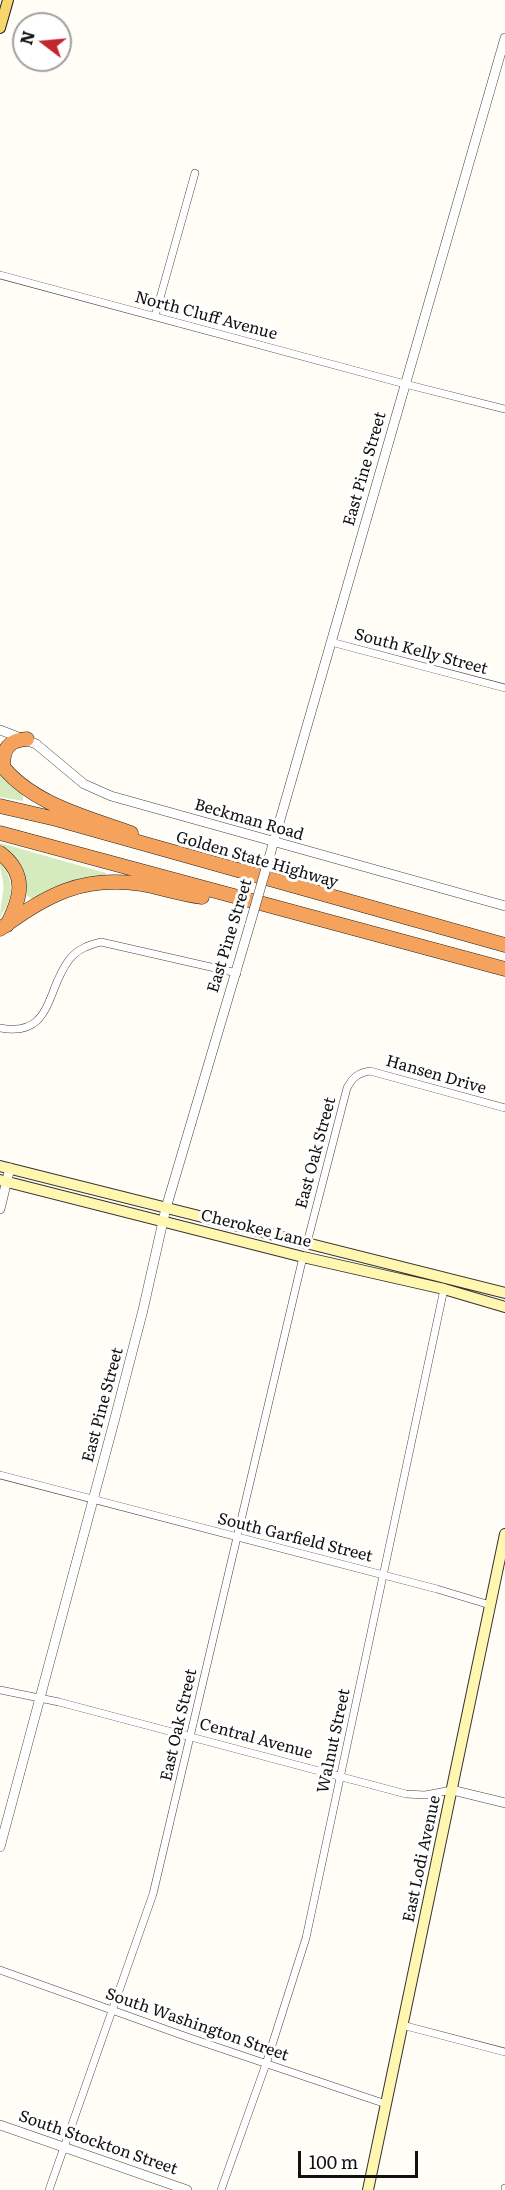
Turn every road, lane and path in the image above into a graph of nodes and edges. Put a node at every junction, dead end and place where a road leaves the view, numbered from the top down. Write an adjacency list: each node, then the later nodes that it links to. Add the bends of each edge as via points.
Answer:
1 (8, 0): 2 (main road)
2 (0, 28)
3 (505, 38): 4 (street, East Pine Street)
4 (502, 61): 8 (street, East Pine Street)
5 (195, 174): 7 (street)
6 (0, 275): 7 (street, North Cluff Avenue)
7 (155, 316): 8 (street, North Cluff Avenue)
8 (405, 384): 9 (street, North Cluff Avenue); 10 (street, East Pine Street)
9 (505, 409)
10 (331, 642): 11 (street, South Kelly Street); 17 (street, East Pine Street)
11 (505, 688)
12 (0, 730): 13 (street, Beckman Road)
13 (27, 740): 14 (highway, via 6,747); 17 (street, Beckman Road, via 97,791)
14 (1, 764): 19 (highway, via 20,785 48,801 162,844)
15 (0, 806): 19 (highway, Golden State Highway)
16 (0, 833): 20 (highway)
17 (274, 843): 21 (street, Beckman Road); 25 (street, East Pine Street, bridge)
18 (0, 853): 22 (highway, via 15,868 20,890)
19 (190, 859): 23 (highway, Golden State Highway)
20 (249, 900): 22 (highway, via 100,882 44,899); 24 (highway)
21 (505, 906)
22 (3, 927)
23 (505, 945)
24 (505, 969)
25 (237, 973): 26 (street, via 101,942 86,946 69,959 41,1018 19,1029); 31 (street, East Pine Street)
26 (0, 1028)
27 (359, 1073): 28 (street, Hansen Drive, via 369,1071); 34 (street, East Oak Street, via 347,1088)
28 (505, 1108)
29 (5, 1167): 30 (street); 31 (main road, Cherokee Lane)
30 (4, 1181): 32 (street); 33 (main road, Cherokee Lane)
31 (166, 1208): 33 (street, East Pine Street); 34 (main road, Cherokee Lane)
32 (0, 1209)
33 (163, 1222): 35 (main road, Cherokee Lane); 40 (street, East Pine Street)
34 (307, 1243): 37 (main road, Cherokee Lane)
35 (303, 1257): 36 (main road, Cherokee Lane); 42 (street, East Oak Street)
36 (444, 1289): 38 (main road, Cherokee Lane); 44 (street, Walnut Street)
37 (505, 1293)
38 (505, 1306)
39 (0, 1475): 40 (street, South Garfield Street)
40 (93, 1500): 42 (street, South Garfield Street); 47 (street, East Pine Street)
41 (505, 1534): 43 (main road, East Lodi Avenue)
42 (237, 1538): 44 (street, South Garfield Street); 48 (street, East Oak Street)
43 (503, 1552): 45 (main road, East Lodi Avenue)
44 (384, 1575): 45 (street, South Garfield Street); 49 (street, Walnut Street)
45 (490, 1605): 50 (main road, East Lodi Avenue)
46 (0, 1690): 47 (street, Central Avenue)
47 (41, 1698): 48 (street, Central Avenue); 52 (street, East Pine Street)
48 (190, 1736): 49 (street, Central Avenue); 54 (street, East Oak Street, via 153,1894)
49 (340, 1777): 50 (street, Central Avenue, via 406,1794); 57 (street, Walnut Street, via 306,1938)
50 (452, 1790): 51 (street, Central Avenue); 55 (main road, East Lodi Avenue)
51 (505, 1803)
52 (0, 1847)
53 (0, 1970): 54 (street, South Washington Street)
54 (113, 2011): 57 (street, South Washington Street); 60 (street, East Oak Street)
55 (402, 2025): 56 (street); 58 (main road, East Lodi Avenue)
56 (505, 2052)
57 (266, 2064): 58 (street, South Washington Street); 63 (street, Walnut Street)
58 (386, 2104): 64 (main road, East Lodi Avenue)
59 (0, 2125): 60 (street, South Stockton Street)
60 (65, 2147): 61 (street, East Oak Street); 62 (street, South Stockton Street)
61 (49, 2190)
62 (187, 2190)
63 (221, 2190)
64 (368, 2190)

